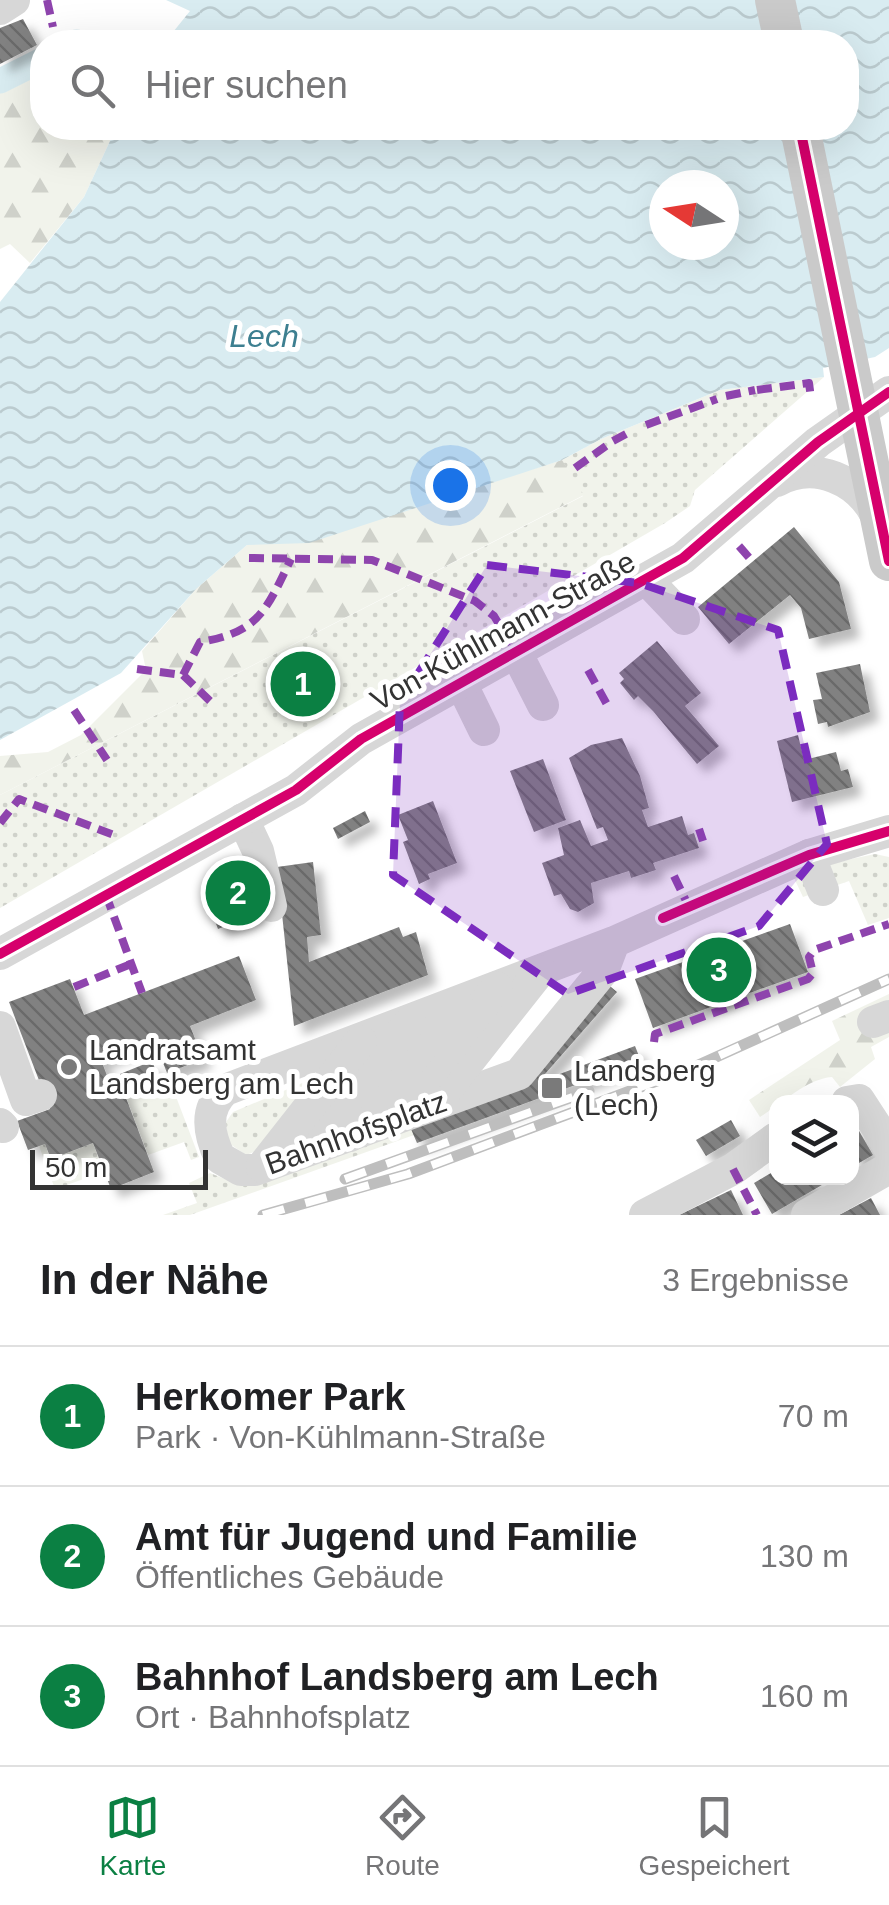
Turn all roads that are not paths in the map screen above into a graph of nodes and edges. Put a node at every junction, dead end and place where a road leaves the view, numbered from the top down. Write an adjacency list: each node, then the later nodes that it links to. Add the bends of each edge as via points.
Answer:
1 (14, 0): 3 (street)
2 (776, 0): 4 (main road)
3 (0, 9)
4 (782, 30)
5 (802, 140): 6 (main road, via 848,372)
6 (873, 403): 7 (street, Von-Kühlmann-Straße); 8 (main road)
7 (756, 494): 8 (street, Von-Kühlmann-Straße, via 793,474 830,476 858,488); 10 (street, Von-Kühlmann-Straße, via 683,558)
8 (880, 522): 9 (main road)
9 (889, 561)
10 (646, 579): 11 (street); 12 (street, Von-Kühlmann-Straße)
11 (684, 620)
12 (516, 652): 13 (street, Von-Kühlmann-Straße); 14 (street)
13 (460, 683): 15 (street); 16 (street, Von-Kühlmann-Straße)
14 (544, 705)
15 (484, 730)
16 (243, 819): 20 (street); 22 (street, Von-Kühlmann-Straße)
17 (889, 831): 18 (street, Bahnhofsplatz)
18 (809, 854): 19 (street); 21 (street, Bahnhofsplatz)
19 (822, 890)
20 (270, 906)
21 (598, 948): 23 (street, Bahnhofsplatz); 31 (street, Bahnhofsplatz, via 478,1089)
22 (0, 954)
23 (540, 971): 24 (street, Bahnhofsplatz); 31 (street)
24 (498, 987): 25 (street, Bahnhofsplatz); 32 (street)
25 (457, 1003): 26 (street, Bahnhofsplatz); 33 (street)
26 (412, 1020): 28 (street, Bahnhofsplatz); 36 (street)
27 (0, 1027): 29 (street, via 26,1100)
28 (362, 1039): 37 (street); 37 (street, Bahnhofsplatz, via 217,1097 209,1121 220,1158 240,1170)
29 (41, 1095)
30 (859, 1100): 35 (street)
31 (435, 1104): 32 (street, Bahnhofsplatz)
32 (394, 1120): 33 (street, Bahnhofsplatz)
33 (350, 1136): 36 (street, Bahnhofsplatz)
34 (769, 1143): 39 (street)
35 (889, 1146)
36 (306, 1152): 37 (street, Bahnhofsplatz)
37 (262, 1168)
38 (889, 1168): 40 (street)
39 (645, 1215)
40 (808, 1215)

